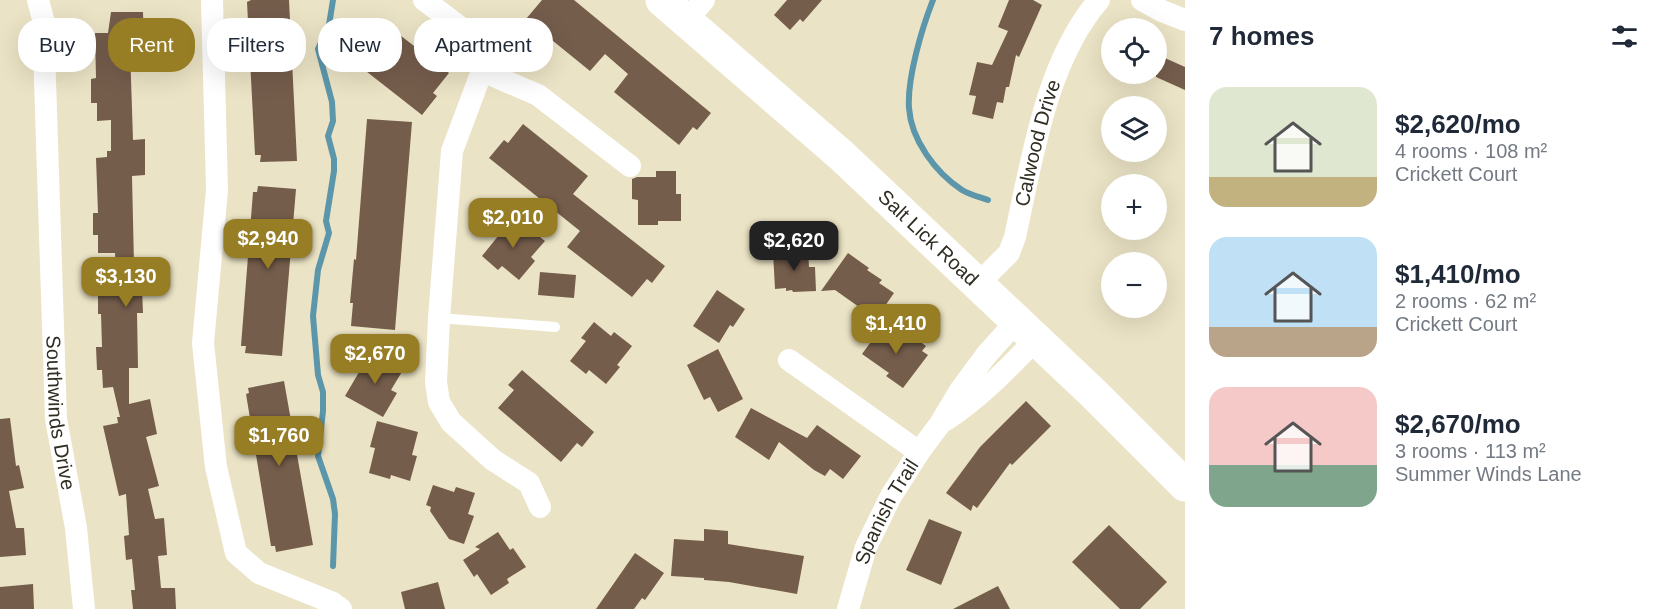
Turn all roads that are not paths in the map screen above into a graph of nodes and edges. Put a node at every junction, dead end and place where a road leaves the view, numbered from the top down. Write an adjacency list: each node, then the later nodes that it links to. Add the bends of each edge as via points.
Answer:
1 (38, 0): 20 (street, Southwinds Drive, via 43,19 56,419 76,528)
2 (212, 0): 21 (street, via 218,190 203,343 216,467 236,553 259,573)
3 (424, 0): 7 (street)
4 (1099, 0): 12 (street, Calwood Drive, via 1058,68 1009,253)
5 (1142, 0): 8 (street)
6 (684, 7): 12 (main road, Salt Lick Road)
7 (448, 18)
8 (1185, 20)
9 (483, 72): 13 (street, via 452,151)
10 (485, 72): 11 (street, via 538,95)
11 (630, 166)
12 (977, 285): 15 (main road, Salt Lick Road)
13 (439, 318): 14 (lane); 19 (street, via 439,402 459,430 493,460 529,483)
14 (555, 327)
15 (1026, 331): 17 (street, Spanish Trail, via 987,354); 18 (main road, Salt Lick Road)
16 (789, 360): 17 (street)
17 (919, 452): 22 (street, Spanish Trail, via 891,496 866,547)
18 (1185, 485)
19 (540, 507)
20 (84, 609)
21 (341, 609)
22 (848, 609)

